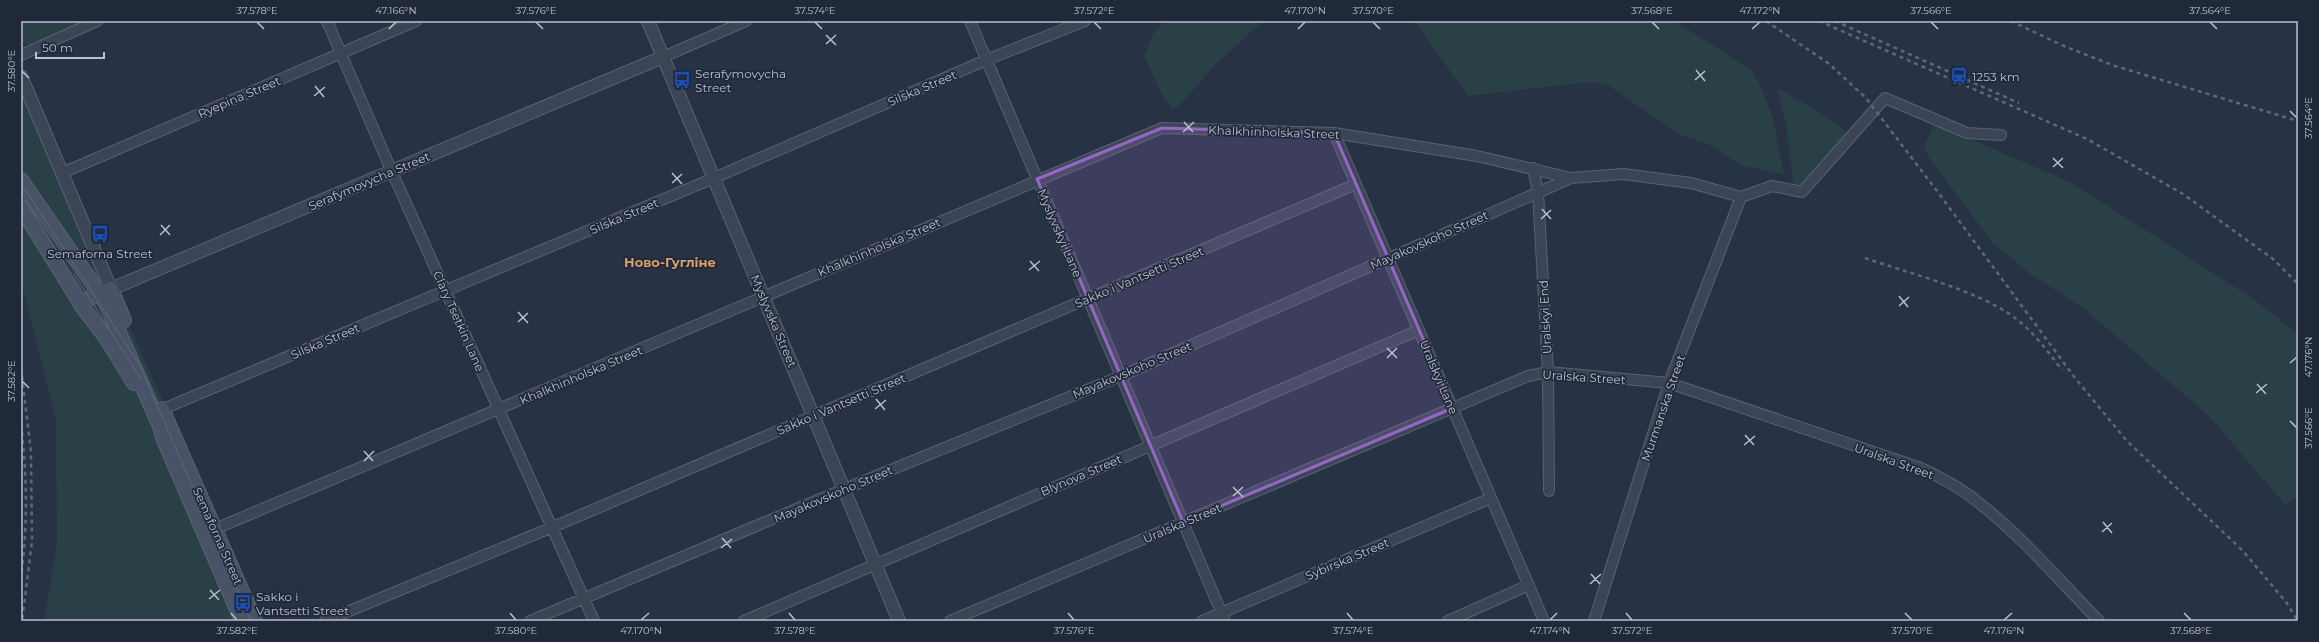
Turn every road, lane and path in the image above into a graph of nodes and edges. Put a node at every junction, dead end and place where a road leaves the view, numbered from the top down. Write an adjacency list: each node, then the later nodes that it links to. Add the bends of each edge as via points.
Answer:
1 (98, 21): 9 (street)
2 (326, 21): 8 (street, Clary Tsetkin Lane)
3 (416, 21): 8 (street, Ryepina Street)
4 (648, 21): 10 (street, Myslyvska Street)
5 (746, 21): 10 (street, Serafymovycha Street)
6 (970, 21): 11 (street, Myslyvskyi Lane)
7 (1085, 21): 11 (street, Silska Street)
8 (340, 54): 16 (street, Clary Tsetkin Lane); 17 (street, Ryepina Street)
9 (21, 55)
10 (663, 57): 16 (street, Serafymovycha Street); 18 (street, Myslyvska Street)
11 (986, 60): 18 (street, Silska Street); 20 (street, Myslyvskyi Lane)
12 (21, 76): 17 (street, Semaforna Street)
13 (1334, 133): 15 (street, Khalkhinholska Street, via 1477,156); 20 (street, Khalkhinholska Street, via 1162,128); 22 (street, Uralskyi Lane)
14 (2001, 135): 24 (street, via 1967,134 1885,98 1802,192 1772,186)
15 (1533, 168): 19 (street, Khalkhinholska Street); 23 (street, Uralskyi End)
16 (392, 172): 27 (street, Serafymovycha Street); 28 (street, Clary Tsetkin Lane)
17 (62, 173): 27 (street, Semaforna Street)
18 (714, 178): 28 (street, Silska Street); 29 (street, Myslyvska Street)
19 (1572, 178): 23 (street, Mayakovskoho Street); 24 (street, Mayakovskoho Street, via 1623,174 1691,183)
20 (1037, 179): 29 (street, Khalkhinholska Street); 30 (street, Myslyvskyi Lane)
21 (21, 180): 27 (main road)
22 (1356, 184): 26 (street, Uralskyi Lane); 30 (street, Sakko i Vantsetti Street)
23 (1538, 192): 26 (street, Mayakovskoho Street); 33 (street, Uralskyi End)
24 (1741, 198): 35 (street, Murmanska Street)
25 (21, 207): 31 (main road, Semaforna Street)
26 (1388, 258): 32 (street, Uralskyi Lane); 34 (street, Mayakovskoho Street)
27 (106, 291): 31 (main road, Serafymovycha Street); 37 (main road, Semaforna Street); 40 (main road, Semaforna Street, via 112,314)
28 (446, 291): 37 (street, Silska Street); 38 (street, Clary Tsetkin Lane)
29 (763, 296): 38 (street, Khalkhinholska Street); 39 (street, Myslyvska Street)
30 (1088, 299): 34 (street, Myslyvskyi Lane); 39 (street, Sakko i Vantsetti Street)
31 (81, 302): 40 (main road, Semaforna Street, via 133,381)
32 (1419, 330): 36 (street, Uralskyi Lane); 41 (street, Blynova Street)
33 (1548, 372): 35 (street, Uralska Street); 36 (street, Uralska Street, via 1528,376); 43 (street, Uralskyi End)
34 (1121, 376): 41 (street, Myslyvskyi Lane); 42 (street, Mayakovskoho Street)
35 (1669, 383): 63 (street, Murmanska Street); 64 (street, Uralska Street, via 1921,468 1948,482 1974,498 1996,518)
36 (1452, 408): 44 (street, Uralskyi Lane); 45 (street, Uralska Street)
37 (163, 409): 47 (main road, Semaforna Street)
38 (500, 410): 46 (street, Clary Tsetkin Lane); 47 (street, Khalkhinholska Street)
39 (814, 416): 42 (street, Myslyvska Street); 46 (street, Sakko i Vantsetti Street)
40 (164, 440): 52 (main road, Semaforna Street)
41 (1151, 446): 45 (street, Myslyvskyi Lane); 48 (street, Blynova Street)
42 (844, 489): 48 (street, Myslyvska Street); 50 (street, Mayakovskoho Street)
43 (1549, 491)
44 (1491, 498): 49 (street, Uralskyi Lane); 51 (street, Sybirska Street)
45 (1184, 522): 51 (street, Myslyvskyi Lane); 59 (street, Uralska Street)
46 (553, 527): 50 (street, Clary Tsetkin Lane); 54 (street, Sakko i Vantsetti Street)
47 (215, 529): 53 (main road, Semaforna Street)
48 (876, 564): 57 (street, Blynova Street); 58 (street, Myslyvska Street)
49 (1529, 585): 61 (street); 62 (street, Uralskyi Lane)
50 (584, 598): 55 (street, Mayakovskoho Street); 56 (street, Clary Tsetkin Lane)
51 (1224, 617): 60 (street, Sybirska Street)
52 (242, 621)
53 (255, 621)
54 (325, 621)
55 (530, 621)
56 (594, 621)
57 (744, 621)
58 (899, 621)
59 (950, 621)
60 (1202, 621)
61 (1448, 621)
62 (1544, 621)
63 (1594, 621)
64 (2099, 621)

